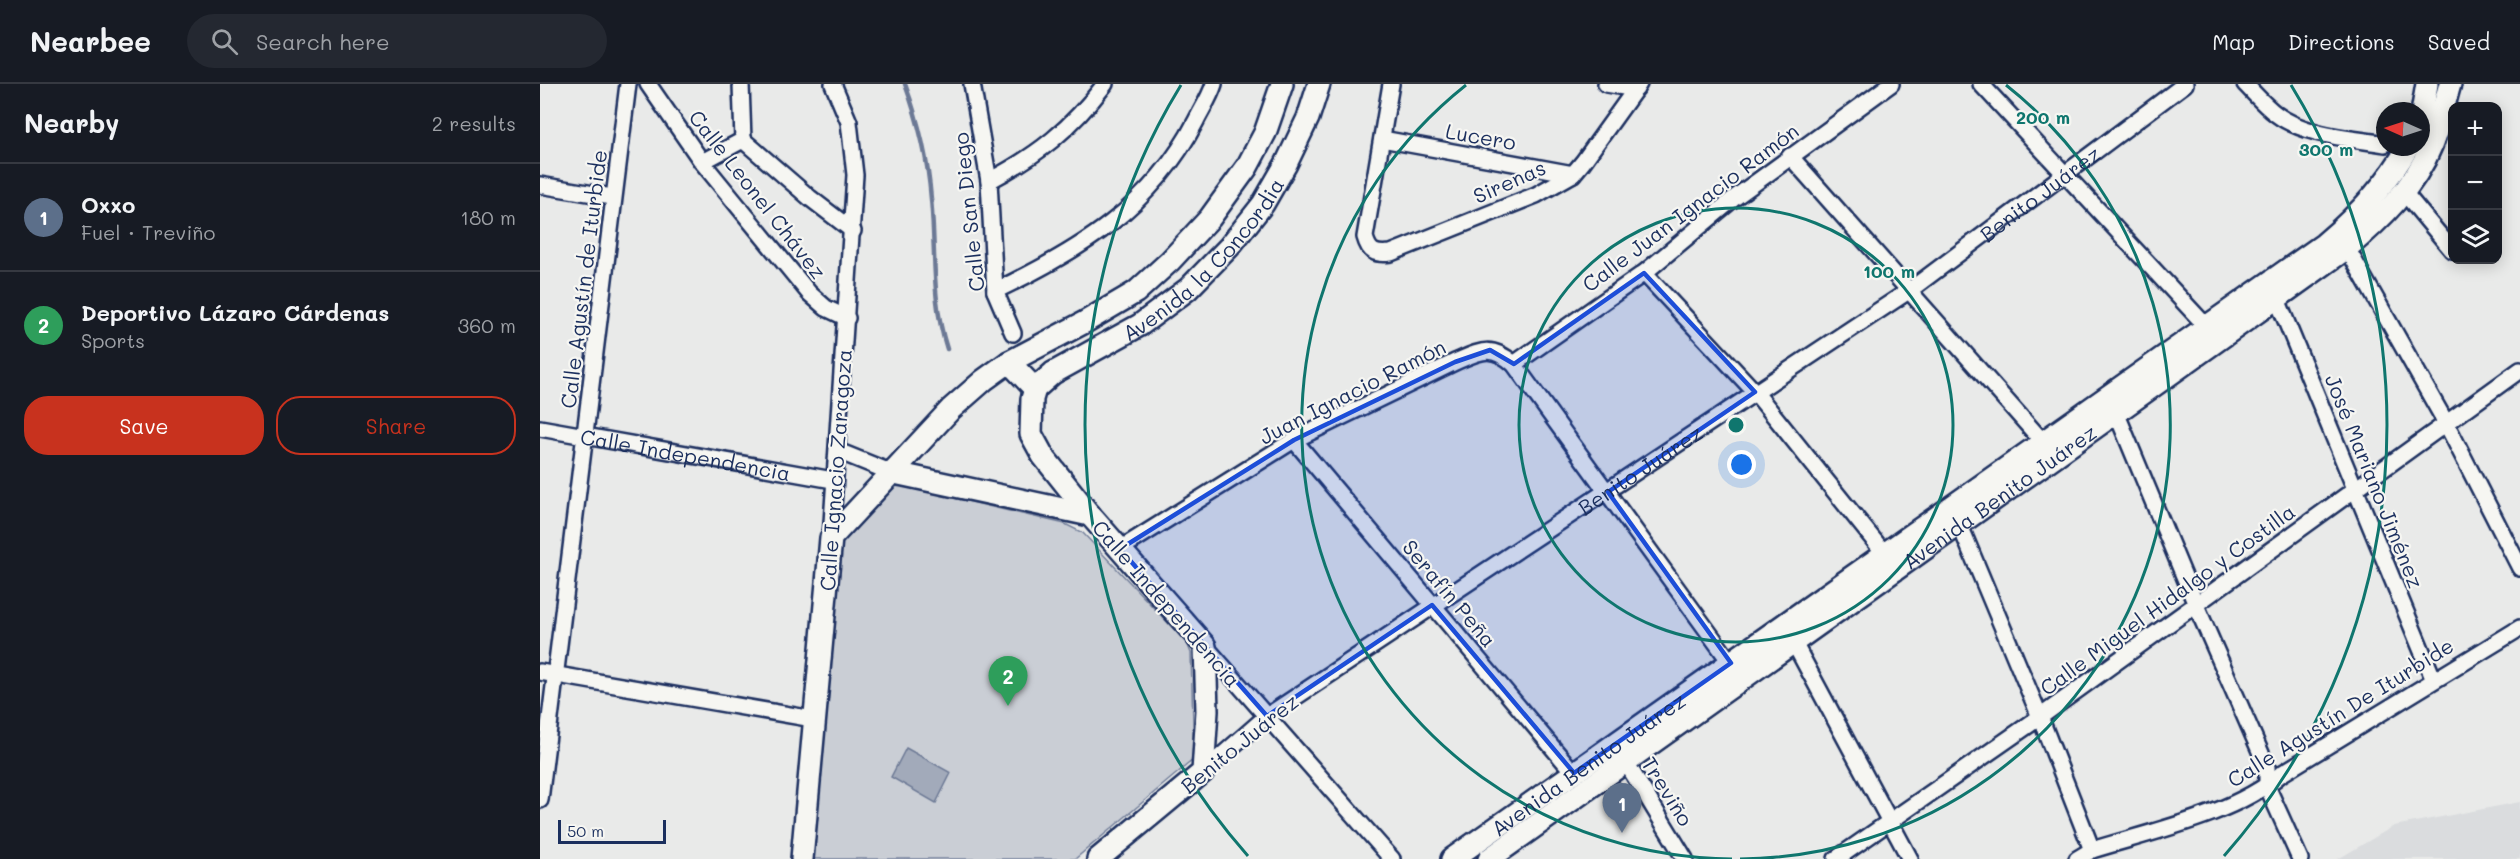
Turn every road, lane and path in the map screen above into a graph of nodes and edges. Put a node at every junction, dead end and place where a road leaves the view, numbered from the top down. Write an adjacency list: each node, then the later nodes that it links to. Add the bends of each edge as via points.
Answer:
1 (628, 84): 31 (street, Calle Agustín de Iturbide)
2 (648, 84): 25 (street, Calle Leonel Chávez)
3 (741, 84): 21 (street)
4 (832, 84): 32 (street, Calle Ignacio Zaragoza, via 853,141)
5 (972, 84): 28 (street, Calle San Diego)
6 (1105, 84): 28 (street, via 1055,140)
7 (1214, 84): 37 (street, via 1186,141 1129,210 1049,265)
8 (1282, 84): 42 (main road, Avenida la Concordia, via 1247,167 1210,218 1170,261 1136,292)
9 (1319, 84): 45 (main road, Avenida la Concordia, via 1286,164 1263,204 1229,247 1188,289 1140,325 1053,373)
10 (1390, 84): 20 (street)
11 (1606, 84): 18 (street)
12 (1891, 84): 23 (street, Calle Juan Ignacio Ramón)
13 (1981, 84): 27 (street)
14 (2185, 84): 27 (street, Benito Juárez)
15 (2245, 84): 22 (street, via 2276,114 2293,124 2319,133)
16 (2427, 84): 19 (main road)
17 (2450, 84): 30 (main road, Avenida Benito Juárez, via 2430,147)
18 (1637, 86): 26 (street, Sirenas)
19 (2424, 102)
20 (1383, 139): 26 (street, Lucero); 26 (street, Sirenas, via 1365,237 1373,253 1391,253 1536,195)
21 (743, 140): 25 (street); 32 (street)
22 (2376, 142)
23 (1790, 156): 35 (street, Calle Juan Ignacio Ramón); 36 (street)
24 (2399, 156): 40 (main road, Avenida Benito Juárez, via 2376,193 2350,222)
25 (702, 162): 39 (street, Calle Leonel Chávez, via 808,293)
26 (1573, 174)
27 (2065, 174): 36 (street, Benito Juárez); 40 (street)
28 (989, 181): 37 (street, Calle San Diego)
29 (540, 185): 31 (street)
30 (2403, 191): 33 (street); 34 (main road, Avenida Benito Juárez, via 2369,230)
31 (612, 197): 50 (street, Calle Agustín de Iturbide)
32 (853, 231): 39 (street, Calle Ignacio Zaragoza)
33 (2448, 245)
34 (2347, 248): 38 (main road, Avenida Benito Juárez); 48 (street)
35 (1644, 273): 43 (street, Calle Juan Ignacio Ramón); 46 (street)
36 (1910, 290): 46 (street, Benito Juárez); 52 (street)
37 (995, 291): 41 (street, Calle San Diego)
38 (2277, 299): 47 (main road, Avenida Benito Juárez); 56 (street, José Mariano Jiménez)
39 (847, 318): 53 (street, Calle Ignacio Zaragoza)
40 (2206, 326): 52 (main road, Avenida Benito Juárez)
41 (1013, 333)
42 (1009, 362): 45 (main road); 54 (main road, Avenida la Concordia, via 951,409)
43 (1514, 364): 51 (street, Juan Ignacio Ramón, via 1502,354 1480,352); 57 (street)
44 (2520, 370): 48 (street, Calle Miguel Hidalgo y Costilla)
45 (1035, 389): 58 (main road, via 1030,421 1036,446)
46 (1755, 392): 57 (street, Benito Juárez); 62 (street)
47 (2116, 412): 59 (main road, Avenida Benito Juárez); 65 (street)
48 (2446, 423): 56 (street, Calle Miguel Hidalgo y Costilla); 63 (street)
49 (540, 428): 50 (street, Calle Independencia)
50 (586, 436): 55 (street, Calle Independencia); 71 (street, Calle Agustín de Iturbide)
51 (1294, 440): 61 (street, Juan Ignacio Ramón); 64 (street, Serafín Peña)
52 (2043, 442): 62 (main road, Avenida Benito Juárez)
53 (838, 451): 54 (street, Calle Independencia); 55 (street, Calle Ignacio Zaragoza)
54 (890, 472): 58 (main road, Calle Independencia); 60 (main road, Avenida la Concordia)
55 (833, 480): 60 (street, Calle Ignacio Zaragoza)
56 (2356, 487): 65 (street, Calle Miguel Hidalgo y Costilla); 72 (street, José Mariano Jiménez)
57 (1608, 492): 64 (street, Benito Juárez); 69 (street)
58 (1090, 515): 61 (main road, Calle Independencia)
59 (1959, 523): 67 (main road, Avenida Benito Juárez); 74 (street)
60 (831, 538): 75 (main road, Calle Ignacio Zaragoza)
61 (1120, 549): 68 (main road, Calle Independencia)
62 (1885, 554): 69 (main road, Avenida Benito Juárez)
63 (2520, 568)
64 (1432, 605): 73 (street, Benito Juárez); 78 (street, Serafín Peña)
65 (2196, 605): 74 (street, Calle Miguel Hidalgo y Costilla); 79 (street, via 2267,767)
66 (2520, 628): 72 (street, Calle Agustín De Iturbide)
67 (1793, 641): 76 (main road, Avenida Benito Juárez); 81 (street)
68 (1205, 646): 73 (street, Calle Independencia); 77 (main road, via 1207,711)
69 (1731, 663): 76 (main road, Avenida Benito Juárez)
70 (540, 672): 71 (street)
71 (556, 675): 75 (street); 80 (street, Calle Agustín de Iturbide)
72 (2433, 678): 79 (street, Calle Agustín De Iturbide)
73 (1267, 716): 77 (street, Benito Juárez); 85 (street, Calle Independencia)
74 (2040, 717): 81 (street, Calle Miguel Hidalgo y Costilla); 82 (street)
75 (813, 719): 84 (main road, Calle Ignacio Zaragoza)
76 (1621, 754): 78 (main road, Avenida Benito Juárez); 87 (main road, Avenida Benito Juárez); 88 (street, Treviño)
77 (1203, 772): 83 (main road, Benito Juárez)
78 (1574, 773): 86 (main road, Avenida Benito Juárez)
79 (2267, 786): 82 (street, Calle Agustín De Iturbide, via 2234,803); 92 (street)
80 (540, 800)
81 (1890, 821): 89 (street, Calle Miguel Hidalgo y Costilla); 90 (street)
82 (2092, 850): 91 (street, Calle Agustín De Iturbide)
83 (1106, 857)
84 (802, 859)
85 (1392, 859)
86 (1452, 859)
87 (1489, 859)
88 (1685, 859)
89 (1836, 859)
90 (1910, 859)
91 (2077, 859)
92 (2300, 859)

